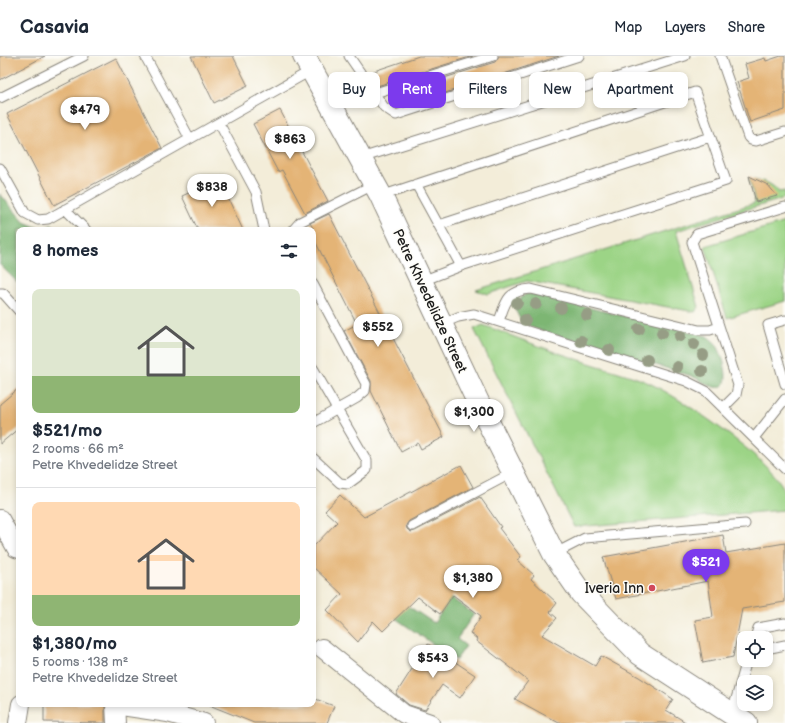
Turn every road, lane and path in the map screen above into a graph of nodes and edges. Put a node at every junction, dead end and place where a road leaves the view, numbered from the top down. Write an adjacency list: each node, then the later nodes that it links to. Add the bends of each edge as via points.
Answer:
1 (84, 56): 12 (lane)
2 (145, 56): 17 (lane)
3 (350, 56): 10 (lane)
4 (493, 56): 11 (lane)
5 (579, 56): 13 (lane, via 396,115)
6 (685, 56): 8 (lane)
7 (720, 56): 15 (lane, via 748,137 756,141)
8 (666, 59): 18 (lane)
9 (308, 63): 14 (lane); 18 (street, Petre Khvedelidze Street)
10 (361, 72)
11 (380, 91)
12 (0, 98)
13 (380, 101)
14 (219, 123): 17 (lane); 26 (lane, via 256,192)
15 (785, 132)
16 (710, 137): 20 (lane, via 695,92); 24 (lane); 28 (lane, via 726,181)
17 (190, 139): 23 (lane)
18 (361, 158): 21 (street, Petre Khvedelidze Street)
19 (0, 168): 23 (lane, via 25,213 38,220 48,219)
20 (416, 184): 21 (lane); 24 (lane)
21 (378, 190): 27 (lane, via 300,222); 29 (street, Petre Khvedelidze Street)
22 (785, 207): 36 (lane, via 694,237 692,242)
23 (65, 209): 25 (lane)
24 (439, 226): 28 (lane)
25 (83, 227)
26 (263, 227)
27 (296, 227)
28 (461, 266): 29 (lane)
29 (422, 281): 35 (street, Petre Khvedelidze Street)
30 (316, 290): 41 (lane, via 366,384 365,391)
31 (0, 293): 32 (lane, via 3,293)
32 (16, 308)
33 (785, 320): 38 (lane, via 768,325)
34 (499, 321): 35 (lane, via 474,314 458,316); 36 (lane, via 506,300 511,294 531,289 698,330); 40 (lane, via 686,381 706,391)
35 (441, 324): 46 (street, Petre Khvedelidze Street)
36 (719, 327): 40 (lane, via 738,385 736,395)
37 (316, 373): 41 (lane)
38 (785, 384)
39 (785, 399): 43 (lane)
40 (723, 408): 43 (lane)
41 (337, 410): 42 (lane); 44 (lane, via 367,461 367,470 348,484 340,483)
42 (316, 421)
43 (754, 438): 45 (lane)
44 (316, 461)
45 (785, 468)
46 (512, 473): 49 (lane); 51 (street, Petre Khvedelidze Street)
47 (0, 519): 50 (street)
48 (746, 524): 51 (lane, via 585,538)
49 (412, 526)
50 (16, 549)
51 (554, 554): 61 (street, Petre Khvedelidze Street, via 581,593 640,654)
52 (785, 623): 53 (lane, via 758,628)
53 (757, 631)
54 (785, 645): 56 (lane)
55 (322, 648): 65 (street, via 404,714)
56 (773, 648)
57 (747, 667): 61 (lane)
58 (21, 707): 62 (street)
59 (115, 707): 63 (street)
60 (128, 707): 64 (street, via 168,713)
61 (739, 718)
62 (18, 723)
63 (116, 723)
64 (204, 723)
65 (430, 723)

